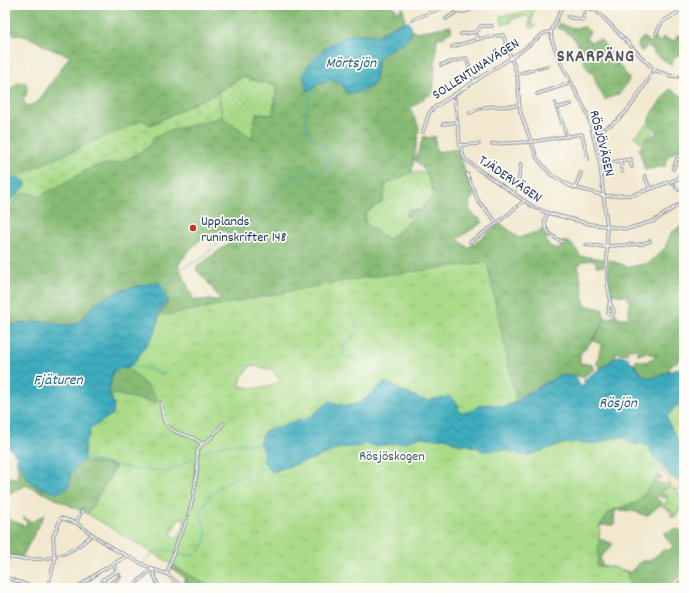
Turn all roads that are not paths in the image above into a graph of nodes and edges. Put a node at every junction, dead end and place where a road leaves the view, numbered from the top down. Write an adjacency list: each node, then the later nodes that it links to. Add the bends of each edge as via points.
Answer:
1 (448, 5): 15 (street)
2 (456, 5): 12 (street)
3 (563, 5): 18 (street)
4 (573, 5): 7 (street)
5 (599, 5): 11 (street)
6 (673, 5): 8 (street)
7 (585, 8): 11 (street); 13 (street, via 583,20)
8 (679, 8): 9 (street); 20 (street, via 677,13 662,22)
9 (684, 8)
10 (472, 9): 12 (street)
11 (595, 10): 26 (street)
12 (458, 11): 14 (street)
13 (568, 17)
14 (446, 19)
15 (412, 20)
16 (492, 26): 17 (street, via 481,26)
17 (476, 32): 19 (street); 21 (street)
18 (551, 32): 23 (street, SOLLENTUNAVÄGEN, via 544,33); 30 (street, RÖSJÖVÄGEN)
19 (461, 34)
20 (656, 34)
21 (478, 39): 22 (street); 23 (street, via 503,35)
22 (452, 47)
23 (511, 58): 27 (street); 29 (street, SOLLENTUNAVÄGEN)
24 (440, 65): 29 (street, via 466,58)
25 (548, 66): 27 (street)
26 (654, 70): 28 (street); 41 (street, via 619,120)
27 (517, 74): 35 (street)
28 (684, 77)
29 (474, 80): 31 (street, SOLLENTUNAVÄGEN)
30 (570, 83): 32 (street); 41 (street, RÖSJÖVÄGEN, via 588,115)
31 (454, 94): 38 (street, TJÄDERVÄGEN); 40 (street, SOLLENTUNAVÄGEN, via 429,113)
32 (537, 94)
33 (555, 103): 36 (street)
34 (571, 104): 36 (street)
35 (519, 106): 37 (street, via 489,106); 43 (street)
36 (557, 108): 42 (street)
37 (470, 113)
38 (457, 122): 39 (street); 46 (street, TJÄDERVÄGEN)
39 (443, 124)
40 (423, 132)
41 (593, 132): 53 (street, RÖSJÖVÄGEN)
42 (568, 137): 43 (street); 48 (street, via 582,134)
43 (532, 142): 45 (street); 62 (street, via 543,167 560,182)
44 (479, 144): 46 (street, TJÄDERVÄGEN)
45 (492, 144)
46 (460, 145): 65 (street, TJÄDERVÄGEN, via 464,158)
47 (602, 150): 51 (street, via 604,149 608,155)
48 (588, 159)
49 (620, 161): 51 (street); 55 (street, via 630,159); 57 (street)
50 (684, 161): 56 (street, via 677,159)
51 (610, 162): 53 (street)
52 (521, 164): 65 (street, via 518,183)
53 (600, 164): 66 (street, RÖSJÖVÄGEN)
54 (684, 164): 61 (street, via 678,180)
55 (632, 167)
56 (673, 169)
57 (622, 172)
58 (581, 173): 62 (street)
59 (467, 174): 70 (street, via 478,201)
60 (645, 176): 63 (street)
61 (671, 183): 63 (street); 64 (street)
62 (575, 188): 66 (street)
63 (650, 188): 66 (street, via 633,195)
64 (679, 190)
65 (513, 193): 67 (street, TJÄDERVÄGEN)
66 (605, 196): 71 (street, RÖSJÖVÄGEN)
67 (524, 201): 69 (street, TJÄDERVÄGEN); 70 (street)
68 (684, 201): 71 (street, TJÄDERVÄGEN, via 654,221 640,226 627,229)
69 (548, 213): 71 (street, TJÄDERVÄGEN); 74 (street, via 544,225 547,232)
70 (497, 223): 73 (street)
71 (607, 227): 76 (street, RÖSJÖVÄGEN)
72 (650, 240): 76 (street, via 642,244)
73 (470, 242)
74 (563, 242)
75 (586, 245): 76 (street)
76 (608, 246): 77 (street, RÖSJÖVÄGEN, via 606,281)
77 (610, 303): 77 (street, RÖSJÖVÄGEN, via 608,311 610,316 613,316)
78 (160, 402): 80 (street, via 163,419 170,428)
79 (224, 423): 80 (street)
80 (202, 444): 90 (street, via 196,454 197,470 193,499)
81 (82, 511): 82 (street)
82 (76, 523): 83 (street); 86 (street, via 60,518 53,537)
83 (92, 535): 84 (street); 86 (street, via 73,550)
84 (127, 556): 87 (street); 88 (street)
85 (5, 557): 86 (street, via 35,560)
86 (54, 558): 95 (street)
87 (113, 564): 89 (street); 96 (street)
88 (152, 569): 90 (street); 97 (street); 98 (street)
89 (117, 571): 93 (street, via 120,577); 93 (street, via 102,580)
90 (167, 574): 99 (street)
91 (5, 577): 94 (street)
92 (684, 580): 100 (main road)
93 (106, 587)
94 (36, 588)
95 (47, 588)
96 (77, 588)
97 (131, 588)
98 (159, 588)
99 (183, 588)
100 (673, 588)

